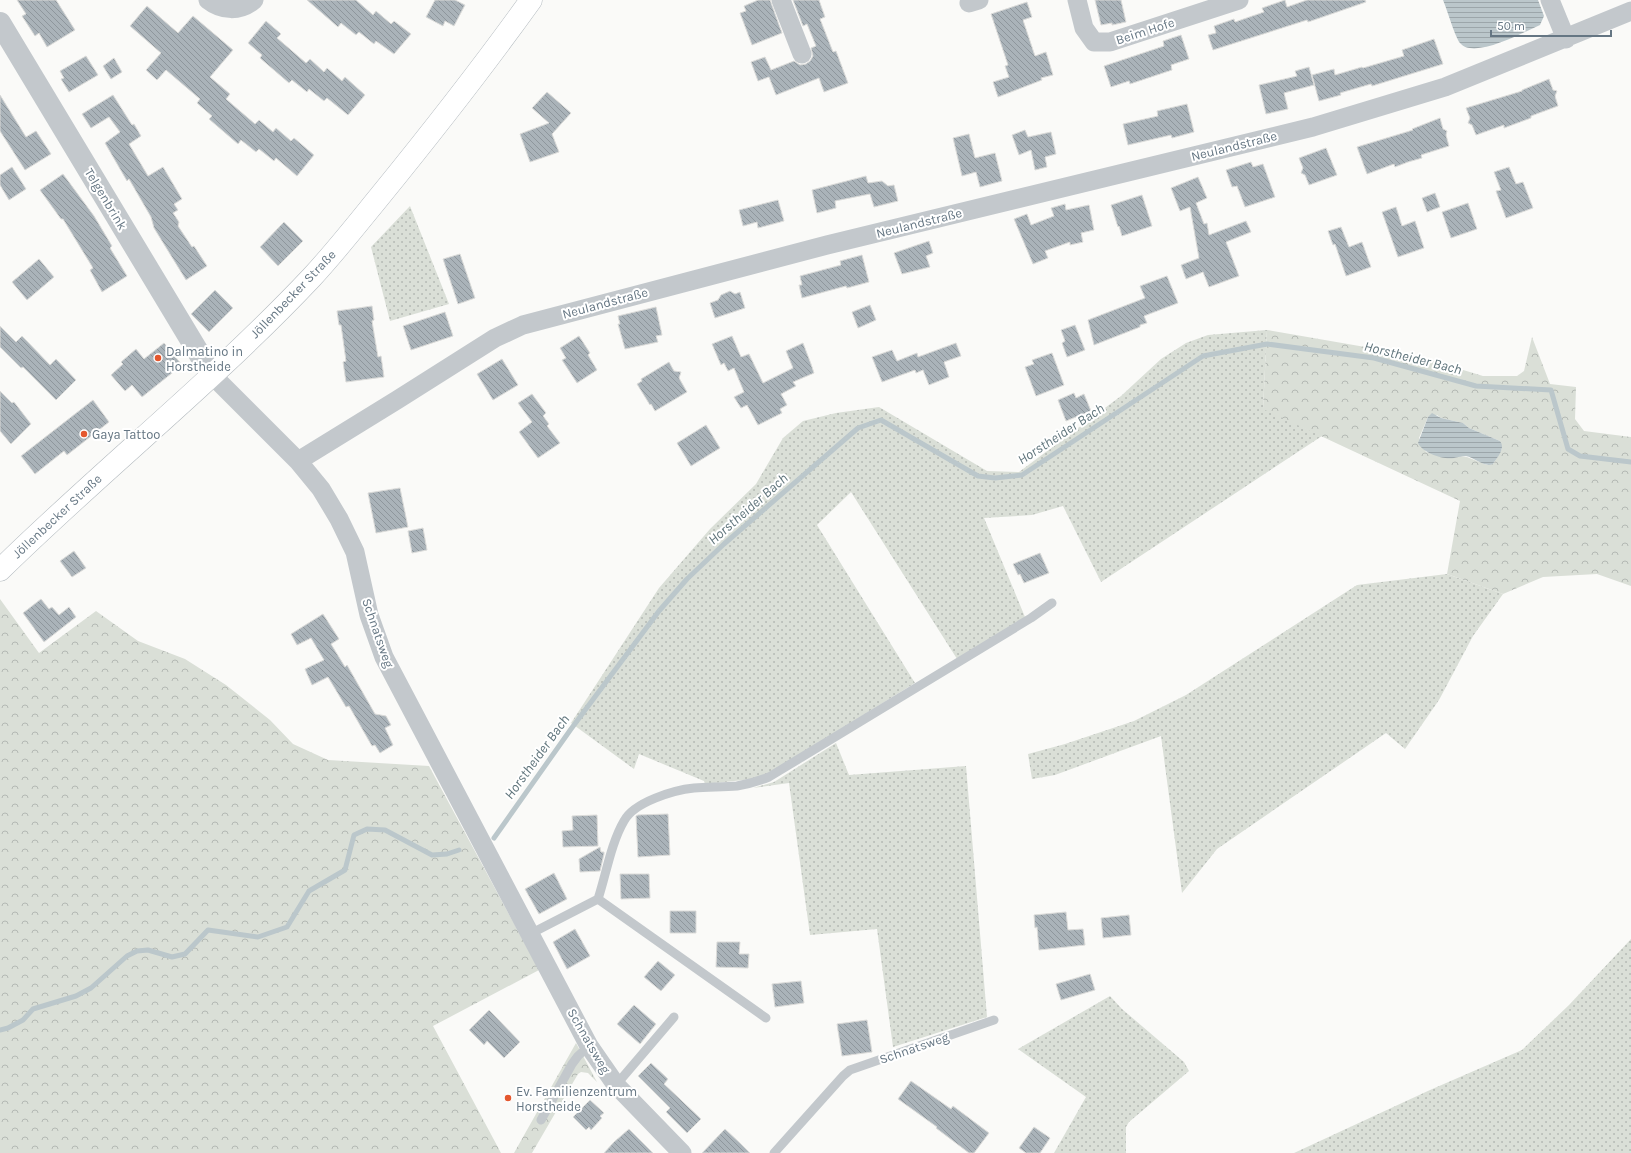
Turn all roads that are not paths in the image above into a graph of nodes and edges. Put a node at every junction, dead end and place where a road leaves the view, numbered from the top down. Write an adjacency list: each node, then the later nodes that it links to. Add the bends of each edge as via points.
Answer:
1 (208, 0): 2 (street, via 228,10 240,8)
2 (254, 0)
3 (531, 0): 12 (main road, Jöllenbecker Straße, via 418,150 330,256)
4 (781, 0): 11 (street)
5 (1077, 0): 6 (street, Beim Hofe, via 1084,28 1094,42 1110,42)
6 (1239, 0)
7 (1550, 0): 10 (street)
8 (1631, 11): 10 (street, Neulandstraße)
9 (0, 23): 12 (street, Telgenbrink)
10 (1566, 39): 13 (street, Neulandstraße, via 1445,87 1313,127 827,245 523,324 495,338)
11 (802, 54)
12 (212, 375): 13 (street, Schnatsweg); 14 (main road, Jöllenbecker Straße)
13 (298, 461): 17 (street, Schnatsweg, via 321,489 339,519 355,552 369,614 384,658)
14 (0, 570)
15 (1052, 603): 16 (lane, via 769,777 737,786 693,788 639,806 624,820)
16 (598, 899): 17 (lane); 19 (lane)
17 (530, 934): 21 (street, Schnatsweg)
18 (674, 1017): 22 (lane)
19 (766, 1018)
20 (994, 1020): 25 (lane, Schnatsweg, via 850,1070)
21 (589, 1046): 22 (street, Schnatsweg); 23 (lane, via 572,1064)
22 (616, 1085): 24 (street, Schnatsweg)
23 (541, 1120)
24 (682, 1153)
25 (774, 1153)

